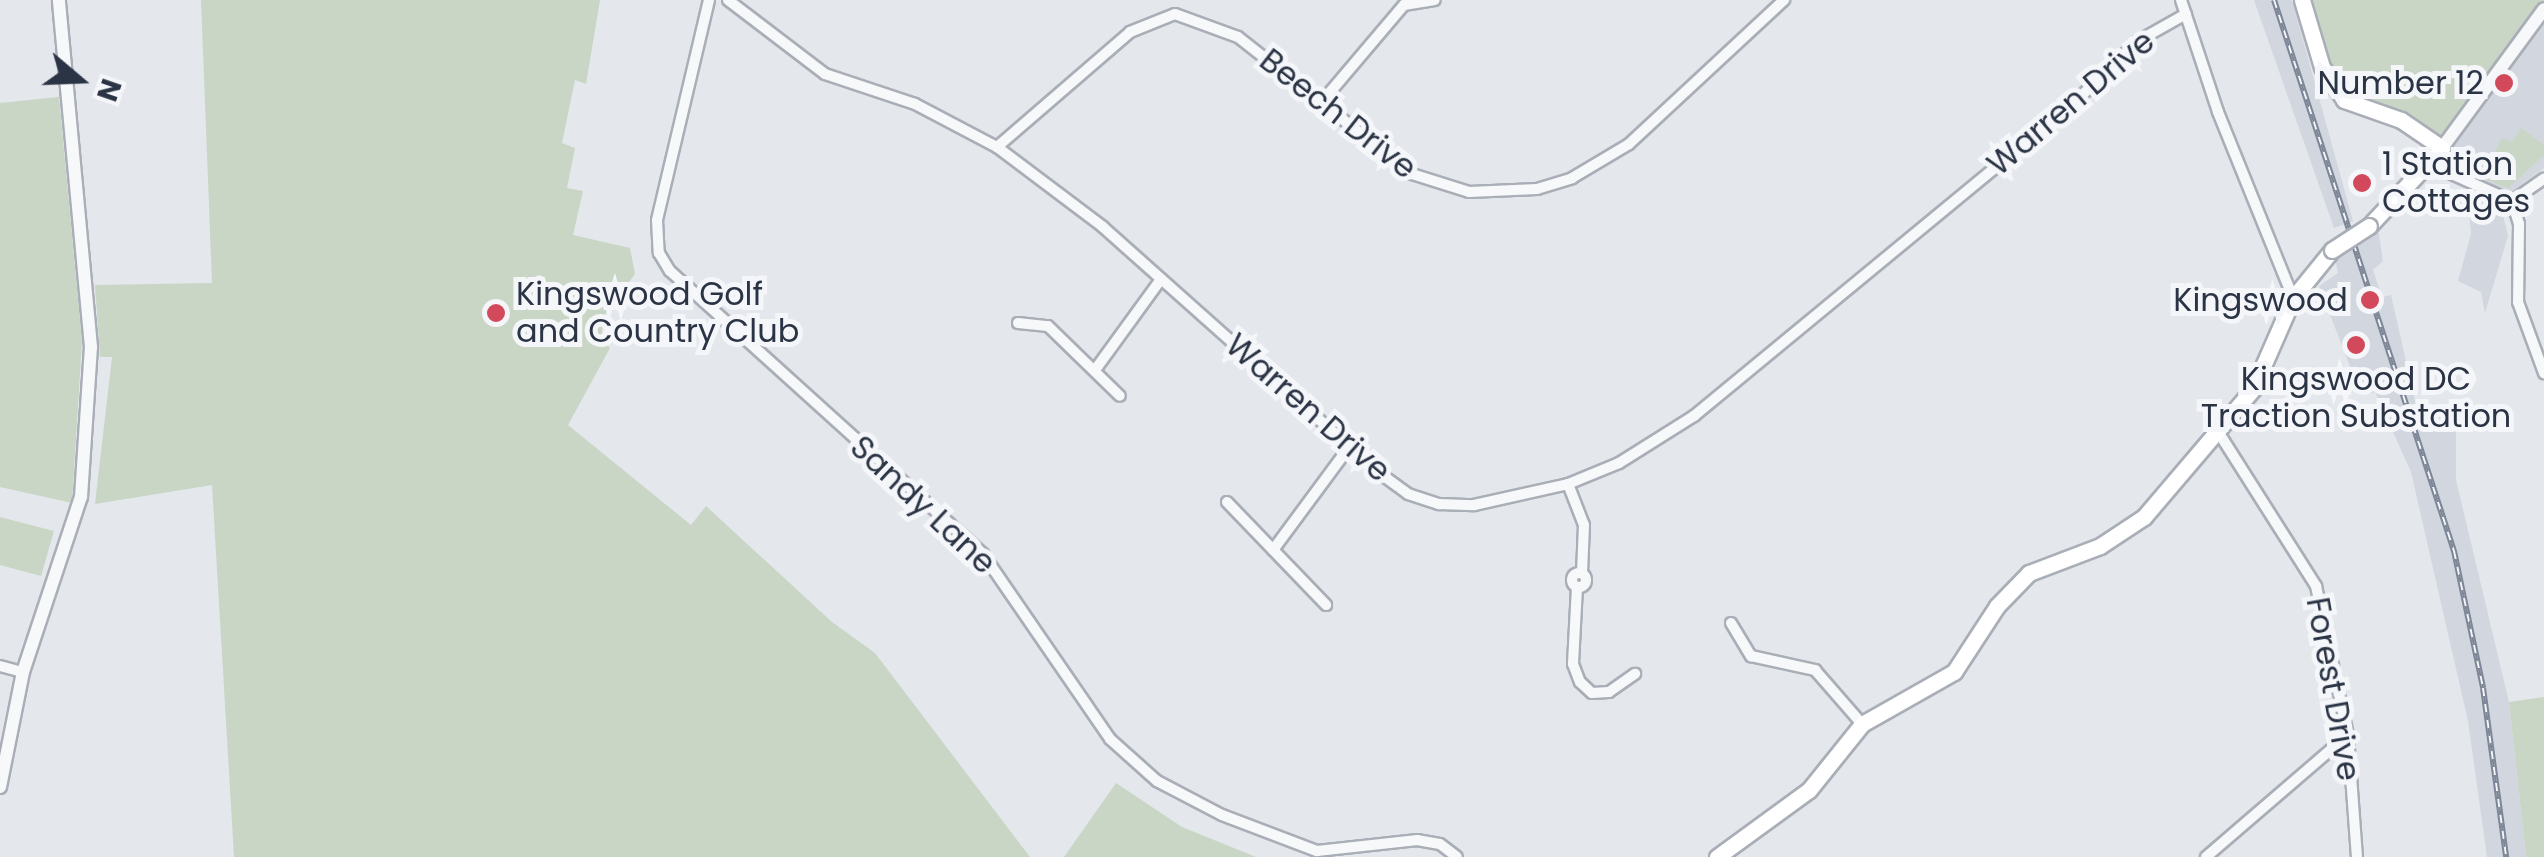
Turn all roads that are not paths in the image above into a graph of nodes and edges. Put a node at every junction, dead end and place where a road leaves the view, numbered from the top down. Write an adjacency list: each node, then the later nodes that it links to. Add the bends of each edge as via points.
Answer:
1 (59, 0): 30 (street, via 91,347 81,497)
2 (709, 0): 35 (street, Sandy Lane, via 657,220 658,253 670,271 983,554 1110,739 1156,781 1317,851 1416,840 1440,844)
3 (728, 0): 11 (street, Warren Drive, via 825,74 915,104)
4 (1435, 0): 10 (street, via 1404,4)
5 (1784, 0): 10 (street, Beech Drive, via 1629,144 1572,178 1537,189 1490,194 1430,182)
6 (2181, 0): 9 (street)
7 (2302, 0): 12 (main road, via 2322,67 2344,100 2410,124)
8 (2544, 9): 12 (street)
9 (2186, 14): 17 (street); 24 (street, Warren Drive, via 2138,41 2076,100 1694,416)
10 (1320, 104): 11 (street, Beech Drive, via 1238,36 1175,14 1130,32)
11 (998, 147): 16 (street, Warren Drive)
12 (2442, 148): 13 (main road)
13 (2430, 164): 15 (street); 17 (main road, bridge, via 2369,226 2332,250)
14 (2544, 179): 15 (street)
15 (2512, 201): 20 (street, via 2519,224 2518,302)
16 (1161, 279): 19 (street); 23 (street, Warren Drive)
17 (2294, 298): 22 (main road, via 2253,388)
18 (1018, 323): 19 (street, via 1048,326)
19 (1095, 370): 21 (street)
20 (2544, 373)
21 (1120, 396)
22 (2217, 430): 32 (main road, via 2126,533 2029,574 1996,606 1954,672); 33 (street, Forest Drive, via 2316,586)
23 (1350, 446): 24 (street, Warren Drive, via 1408,494 1439,504 1508,500); 26 (street)
24 (1568, 484): 31 (street, via 1584,524 1582,573 1572,578 1573,664 1592,693 1610,692)
25 (1228, 502): 26 (street)
26 (1273, 550): 27 (street)
27 (1326, 606)
28 (1731, 624): 32 (street, via 1750,656 1814,670)
29 (0, 666): 30 (street)
30 (23, 672): 34 (street)
31 (1635, 674)
32 (1862, 724): 36 (main road, via 1810,790)
33 (2348, 734): 37 (street); 38 (street, Forest Drive)
34 (0, 788)
35 (1458, 857)
36 (1717, 857)
37 (2206, 857)
38 (2358, 857)

